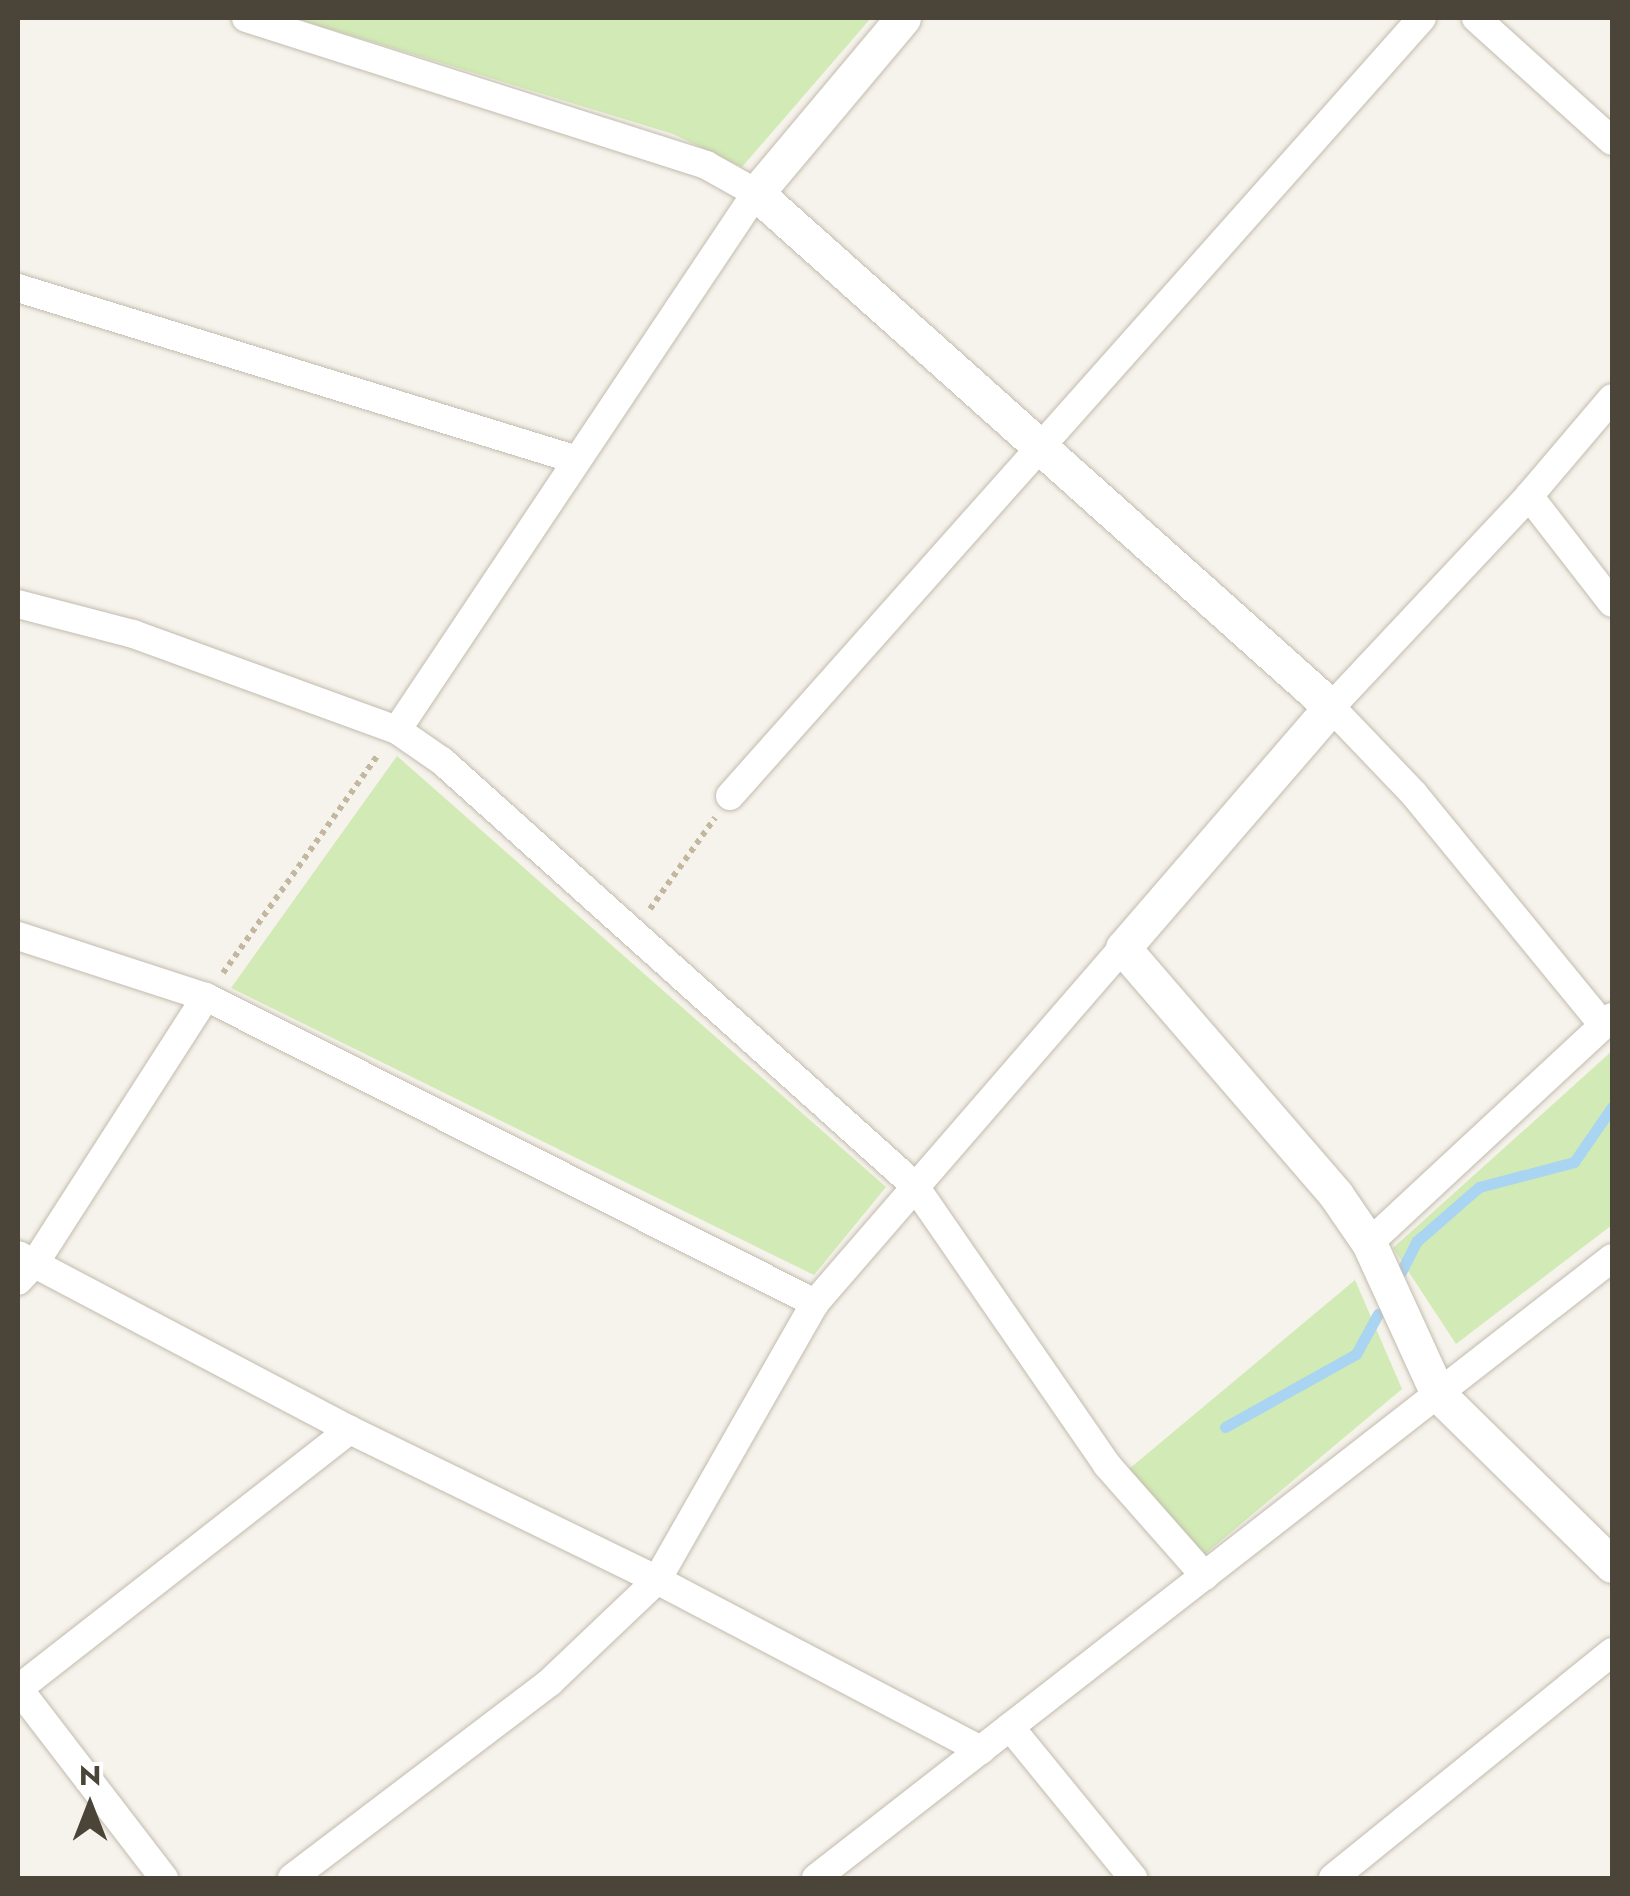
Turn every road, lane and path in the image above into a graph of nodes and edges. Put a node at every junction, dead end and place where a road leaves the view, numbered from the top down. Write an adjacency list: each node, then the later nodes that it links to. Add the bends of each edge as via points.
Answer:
1 (246, 18): 6 (street, via 706,165)
2 (903, 18): 6 (street)
3 (1422, 18): 9 (street)
4 (1476, 18): 5 (street)
5 (1612, 141)
6 (756, 193): 9 (street); 10 (street)
7 (18, 288): 10 (street)
8 (1612, 398): 11 (street)
9 (1042, 449): 14 (street); 16 (street)
10 (574, 459): 15 (street)
11 (1528, 496): 12 (street); 14 (street)
12 (1612, 602)
13 (18, 604): 15 (street, via 133,634)
14 (1331, 706): 19 (street); 21 (street)
15 (397, 730): 17 (street, via 442,761); 20 (path)
16 (730, 796): 17 (path)
17 (633, 932): 22 (street)
18 (18, 936): 20 (street)
19 (1123, 948): 22 (street); 23 (street, via 1336,1195)
20 (206, 997): 25 (street); 26 (street)
21 (1608, 1021): 23 (street)
22 (914, 1186): 26 (street); 30 (street, via 1106,1465)
23 (1369, 1243): 27 (street)
24 (1612, 1258): 27 (street)
25 (23, 1266): 28 (street)
26 (815, 1303): 31 (street)
27 (1438, 1394): 29 (street); 30 (street)
28 (350, 1430): 31 (street); 33 (street)
29 (1612, 1564)
30 (1205, 1576): 34 (street)
31 (657, 1580): 35 (street); 37 (street, via 550,1682)
32 (1612, 1652): 40 (street)
33 (18, 1689): 36 (street)
34 (1010, 1727): 35 (street); 39 (street)
35 (982, 1750): 38 (street)
36 (164, 1878)
37 (292, 1878)
38 (816, 1878)
39 (1133, 1878)
40 (1333, 1878)

